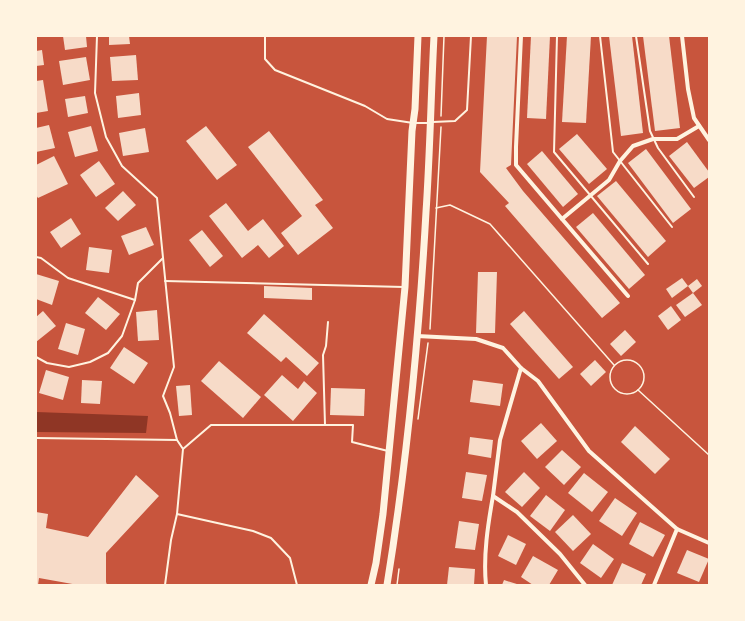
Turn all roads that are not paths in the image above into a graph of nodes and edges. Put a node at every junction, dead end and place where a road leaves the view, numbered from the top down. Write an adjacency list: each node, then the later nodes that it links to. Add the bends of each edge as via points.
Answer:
1 (97, 36): 22 (lane, via 95,93 106,137 122,166 157,198)
2 (265, 36): 12 (lane, via 265,59 275,70 365,106 387,119)
3 (418, 36): 12 (highway)
4 (434, 36): 11 (highway)
5 (471, 36): 11 (lane, via 467,110 455,121)
6 (521, 36): 19 (street, via 516,165)
7 (557, 36): 17 (lane, via 554,152)
8 (600, 36): 16 (lane, via 613,152)
9 (636, 36): 14 (lane)
10 (682, 36): 13 (street, via 688,89 694,118)
11 (430, 122): 12 (lane); 29 (highway)
12 (413, 123): 25 (highway)
13 (699, 126): 14 (street, via 678,139); 15 (street)
14 (653, 139): 16 (street, via 633,146); 18 (lane)
15 (709, 140)
16 (620, 161): 17 (street, via 609,180); 20 (lane)
17 (590, 195): 19 (street); 23 (lane)
18 (694, 197)
19 (562, 219): 26 (street)
20 (672, 227)
21 (36, 257): 27 (lane, via 68,278)
22 (163, 258): 24 (lane); 27 (lane, via 138,283)
23 (648, 264)
24 (165, 281): 25 (lane); 34 (lane, via 174,367 163,396)
25 (405, 287): 36 (highway)
26 (628, 296)
27 (135, 300): 30 (lane, via 122,336 108,353 90,362 69,367 47,363)
28 (328, 322): 32 (lane, via 323,355)
29 (417, 336): 31 (street, via 476,339 503,348); 44 (highway, via 399,511)
30 (36, 357)
31 (521, 368): 37 (street, via 500,440); 39 (street, via 538,381 589,450)
32 (325, 425): 35 (lane, via 211,425); 36 (lane, via 352,425 352,442)
33 (36, 438): 34 (lane)
34 (177, 440): 35 (lane)
35 (183, 449): 38 (lane)
36 (389, 452): 43 (highway, via 383,514)
37 (493, 496): 45 (street, via 487,526); 46 (street, via 517,512 560,554)
38 (177, 514): 41 (lane); 42 (lane, via 253,531 271,538 290,558)
39 (678, 528): 40 (street); 47 (street)
40 (709, 543)
41 (165, 585)
42 (297, 585)
43 (371, 585)
44 (388, 585)
45 (486, 585)
46 (585, 585)
47 (654, 585)

